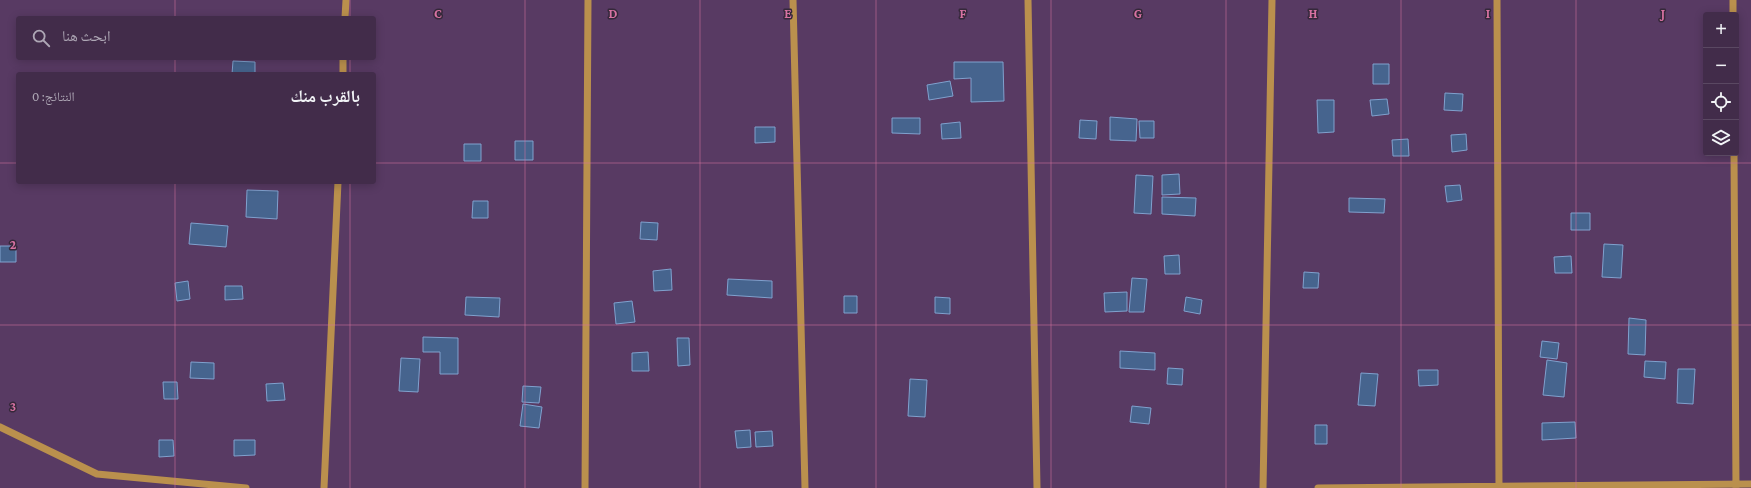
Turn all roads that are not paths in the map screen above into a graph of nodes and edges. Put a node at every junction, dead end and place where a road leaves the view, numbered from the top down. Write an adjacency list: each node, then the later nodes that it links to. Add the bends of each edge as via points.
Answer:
1 (346, 0): 9 (street)
2 (588, 0): 20 (street)
3 (793, 0): 21 (street)
4 (1028, 0): 22 (street)
5 (1272, 0): 23 (street)
6 (1497, 0): 17 (street)
7 (1733, 0): 8 (street)
8 (1733, 12)
9 (345, 16)
10 (343, 60): 11 (street)
11 (343, 72)
12 (1734, 156): 16 (street)
13 (338, 184): 19 (street)
14 (0, 427): 18 (street, via 97,474)
15 (1751, 484): 16 (street)
16 (1736, 486): 17 (street)
17 (1499, 487): 24 (street)
18 (246, 488)
19 (324, 488)
20 (585, 488)
21 (805, 488)
22 (1037, 488)
23 (1263, 488)
24 (1318, 488)

